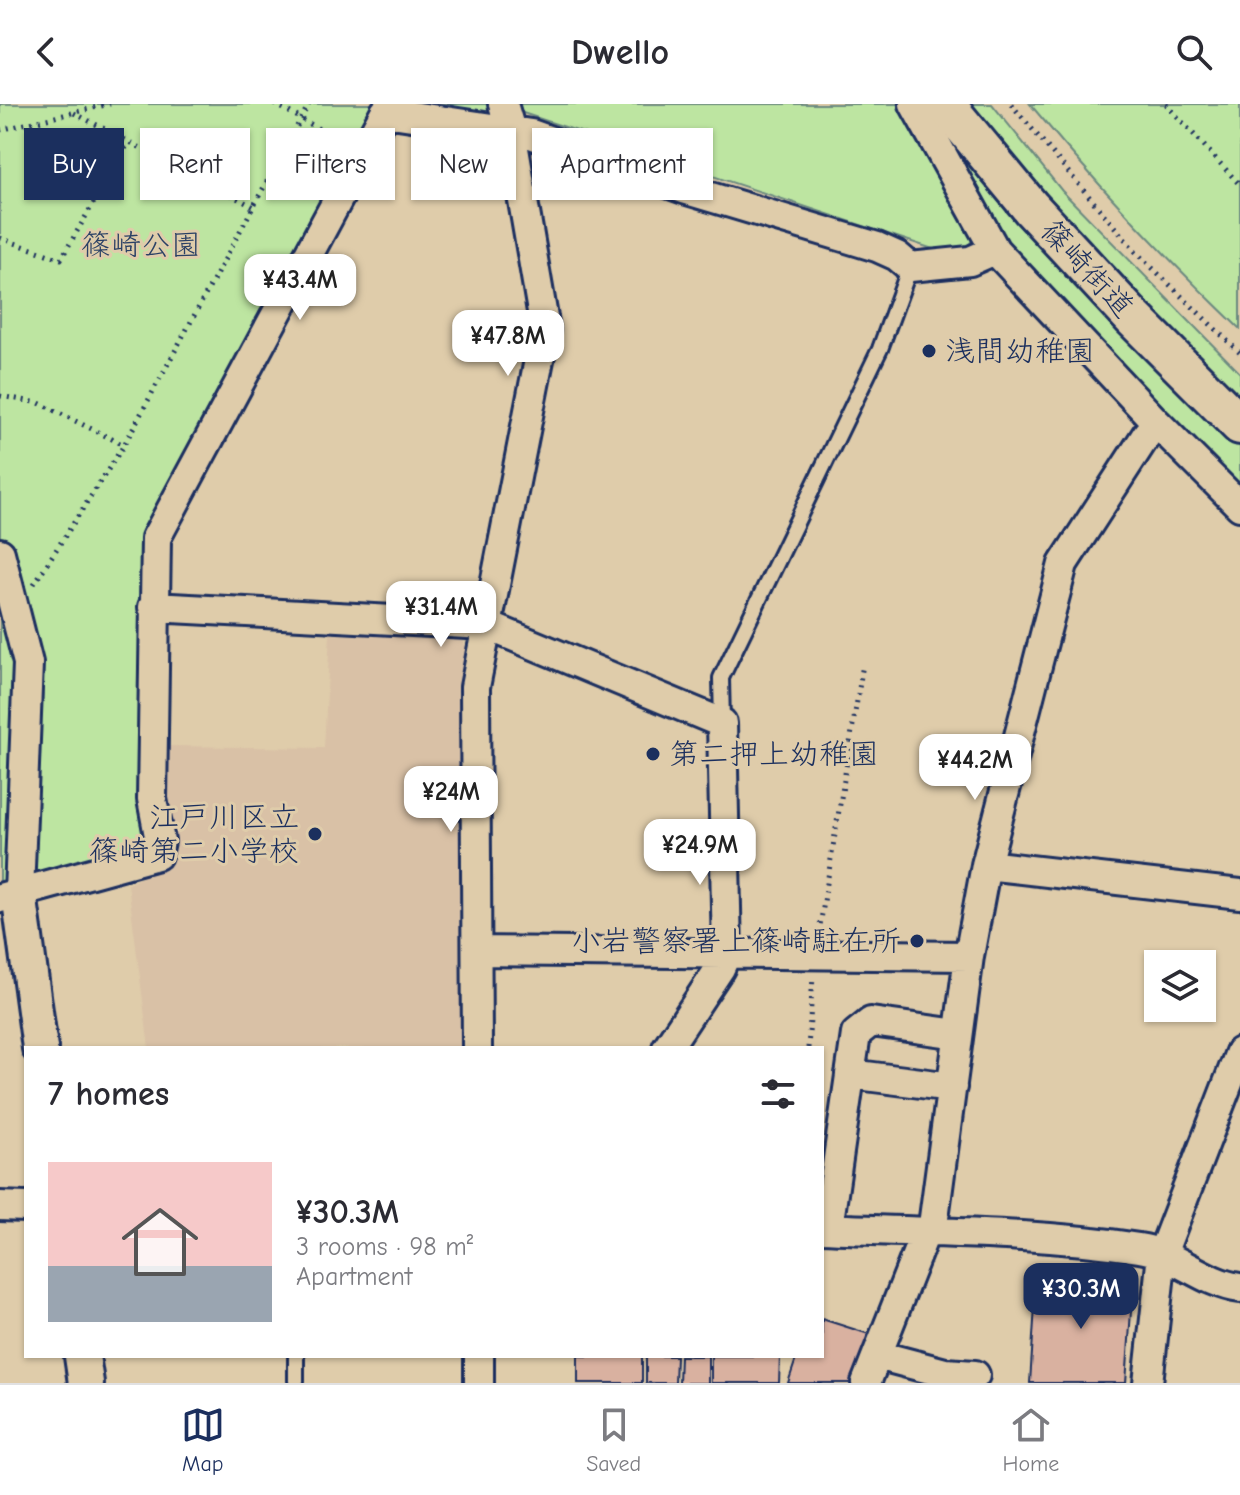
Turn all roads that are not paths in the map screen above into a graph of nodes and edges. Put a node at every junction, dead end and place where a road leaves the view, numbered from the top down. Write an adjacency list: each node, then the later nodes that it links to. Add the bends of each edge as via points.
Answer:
1 (503, 104): 5 (street)
2 (914, 104): 8 (street)
3 (945, 104): 11 (main road, 篠崎街道, via 1031,208)
4 (491, 128): 14 (street, via 385,112 156,538)
5 (510, 128)
6 (516, 132): 9 (street, via 877,247)
7 (516, 160): 15 (street, via 545,329)
8 (995, 250): 9 (street, via 970,261); 10 (street)
9 (910, 267): 16 (lane, via 880,349 721,678)
10 (1157, 423): 12 (street); 17 (street, via 1063,564)
11 (1240, 425)
12 (1240, 506)
13 (0, 553): 19 (street, via 28,663)
14 (153, 607): 15 (street); 19 (street, via 152,799 160,841 157,855)
15 (486, 625): 16 (street); 20 (street, via 475,687)
16 (722, 723): 21 (street)
17 (986, 865): 18 (street); 22 (street)
18 (1240, 894)
19 (9, 895): 24 (street)
20 (478, 951): 21 (street); 25 (street)
21 (727, 953): 22 (street); 26 (street)
22 (969, 956): 23 (street)
23 (958, 1034): 28 (street, via 871,1022 856,1034); 29 (street)
24 (40, 1046)
25 (477, 1046)
26 (668, 1046)
27 (1240, 1052): 34 (street)
28 (850, 1074): 29 (street); 32 (street)
29 (952, 1087): 33 (street)
30 (0, 1206): 31 (street)
31 (24, 1207)
32 (825, 1228): 33 (street)
33 (929, 1233): 34 (street, via 1043,1237); 36 (street)
34 (1162, 1254): 35 (street); 45 (street)
35 (1240, 1288)
36 (877, 1355): 40 (street, via 945,1373); 44 (street)
37 (82, 1358): 42 (street)
38 (296, 1358): 41 (lane)
39 (479, 1358): 43 (street)
40 (975, 1375)
41 (296, 1381)
42 (86, 1383)
43 (479, 1383)
44 (866, 1383)
45 (1148, 1383)

